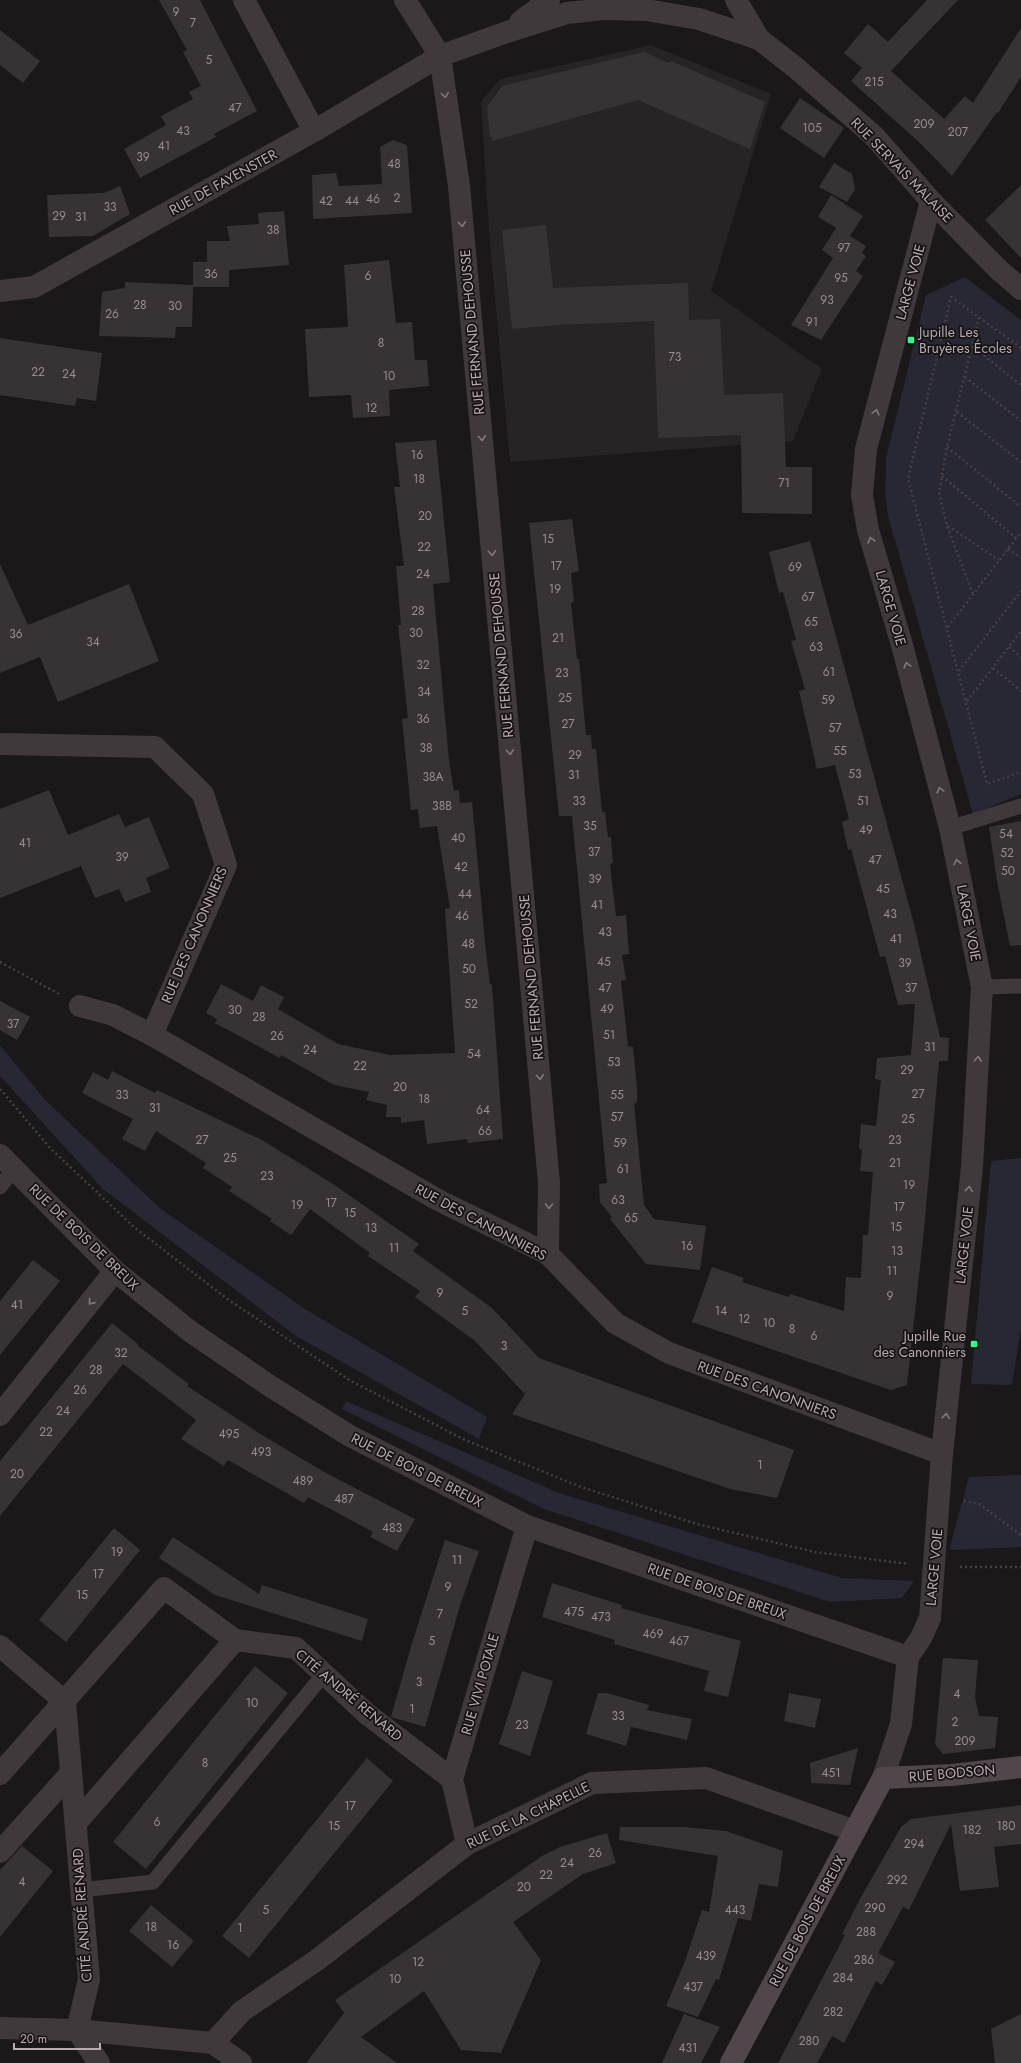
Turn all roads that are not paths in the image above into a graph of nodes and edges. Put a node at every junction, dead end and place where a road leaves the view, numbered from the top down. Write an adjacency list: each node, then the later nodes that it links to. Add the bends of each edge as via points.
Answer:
1 (244, 0): 8 (street)
2 (405, 0): 7 (street)
3 (549, 0): 5 (street)
4 (736, 0): 6 (street, RUE SERVAIS MALAISE)
5 (507, 32): 6 (street, RUE DE FAYENSTER, via 567,13 604,9 646,10 699,19); 7 (street, RUE DE FAYENSTER)
6 (758, 39): 9 (street, RUE SERVAIS MALAISE, via 796,68 874,136)
7 (440, 56): 8 (street, RUE DE FAYENSTER); 21 (street, RUE FERNAND DEHOUSSE, one-way to 21, via 460,193 549,1183)
8 (314, 131): 11 (street, RUE DE FAYENSTER, via 34,287)
9 (931, 201): 10 (street, RUE SERVAIS MALAISE); 14 (street, LARGE VOIE, one-way to 9, via 902,645 868,530 862,495 866,449)
10 (1021, 289)
11 (0, 291)
12 (0, 744): 18 (street, RUE DES CANONNIERS, via 155,747 203,794 226,865)
13 (1021, 806): 14 (lane)
14 (950, 828): 16 (street, LARGE VOIE, one-way to 14)
15 (1021, 986): 16 (lane)
16 (982, 987): 24 (street, LARGE VOIE, one-way to 16, via 972,1167)
17 (80, 1006): 18 (street, RUE DES CANONNIERS, via 113,1015)
18 (152, 1035): 21 (street, RUE DES CANONNIERS, via 438,1200)
19 (7, 1162): 20 (lane); 22 (street, RUE DE BOIS DE BREUX)
20 (0, 1187)
21 (548, 1254): 24 (street, RUE DES CANONNIERS, via 615,1323 669,1353)
22 (115, 1271): 23 (street, one-way to 23); 25 (street, RUE DE BOIS DE BREUX, via 191,1332 350,1436)
23 (0, 1415)
24 (942, 1454): 28 (street, LARGE VOIE, via 930,1618)
25 (527, 1526): 28 (street, RUE DE BOIS DE BREUX); 35 (street, RUE VIVI POTALE)
26 (235, 1640): 29 (street, CITÉ ANDRÉ RENARD, via 296,1648); 30 (street, CITÉ ANDRÉ RENARD, via 164,1588); 36 (street)
27 (0, 1646): 30 (street)
28 (908, 1657): 34 (street, via 901,1724)
29 (324, 1674): 35 (street, CITÉ ANDRÉ RENARD, via 367,1714); 40 (lane, via 153,1882)
30 (65, 1702): 32 (street, CITÉ ANDRÉ RENARD); 33 (street, CITÉ ANDRÉ RENARD)
31 (1021, 1767): 34 (street, RUE BODSON, via 952,1775)
32 (71, 1773): 36 (street, CITÉ ANDRÉ RENARD); 39 (street)
33 (0, 1774)
34 (883, 1778): 37 (street, RUE DE BOIS DE BREUX)
35 (452, 1779): 38 (street, RUE VIVI POTALE)
36 (76, 1823): 40 (street, CITÉ ANDRÉ RENARD)
37 (855, 1830): 38 (street, RUE DE LA CHAPELLE, via 706,1778 592,1783); 46 (street, RUE DE BOIS DE BREUX)
38 (467, 1844): 43 (street, RUE DE LA CHAPELLE, via 317,1960 242,2011)
39 (0, 1852)
40 (81, 1890): 42 (street, CITÉ ANDRÉ RENARD, via 89,1979)
41 (0, 2028): 42 (street)
42 (77, 2030): 43 (street); 44 (street)
43 (213, 2043): 45 (street)
44 (99, 2063)
45 (241, 2063)
46 (731, 2063)

